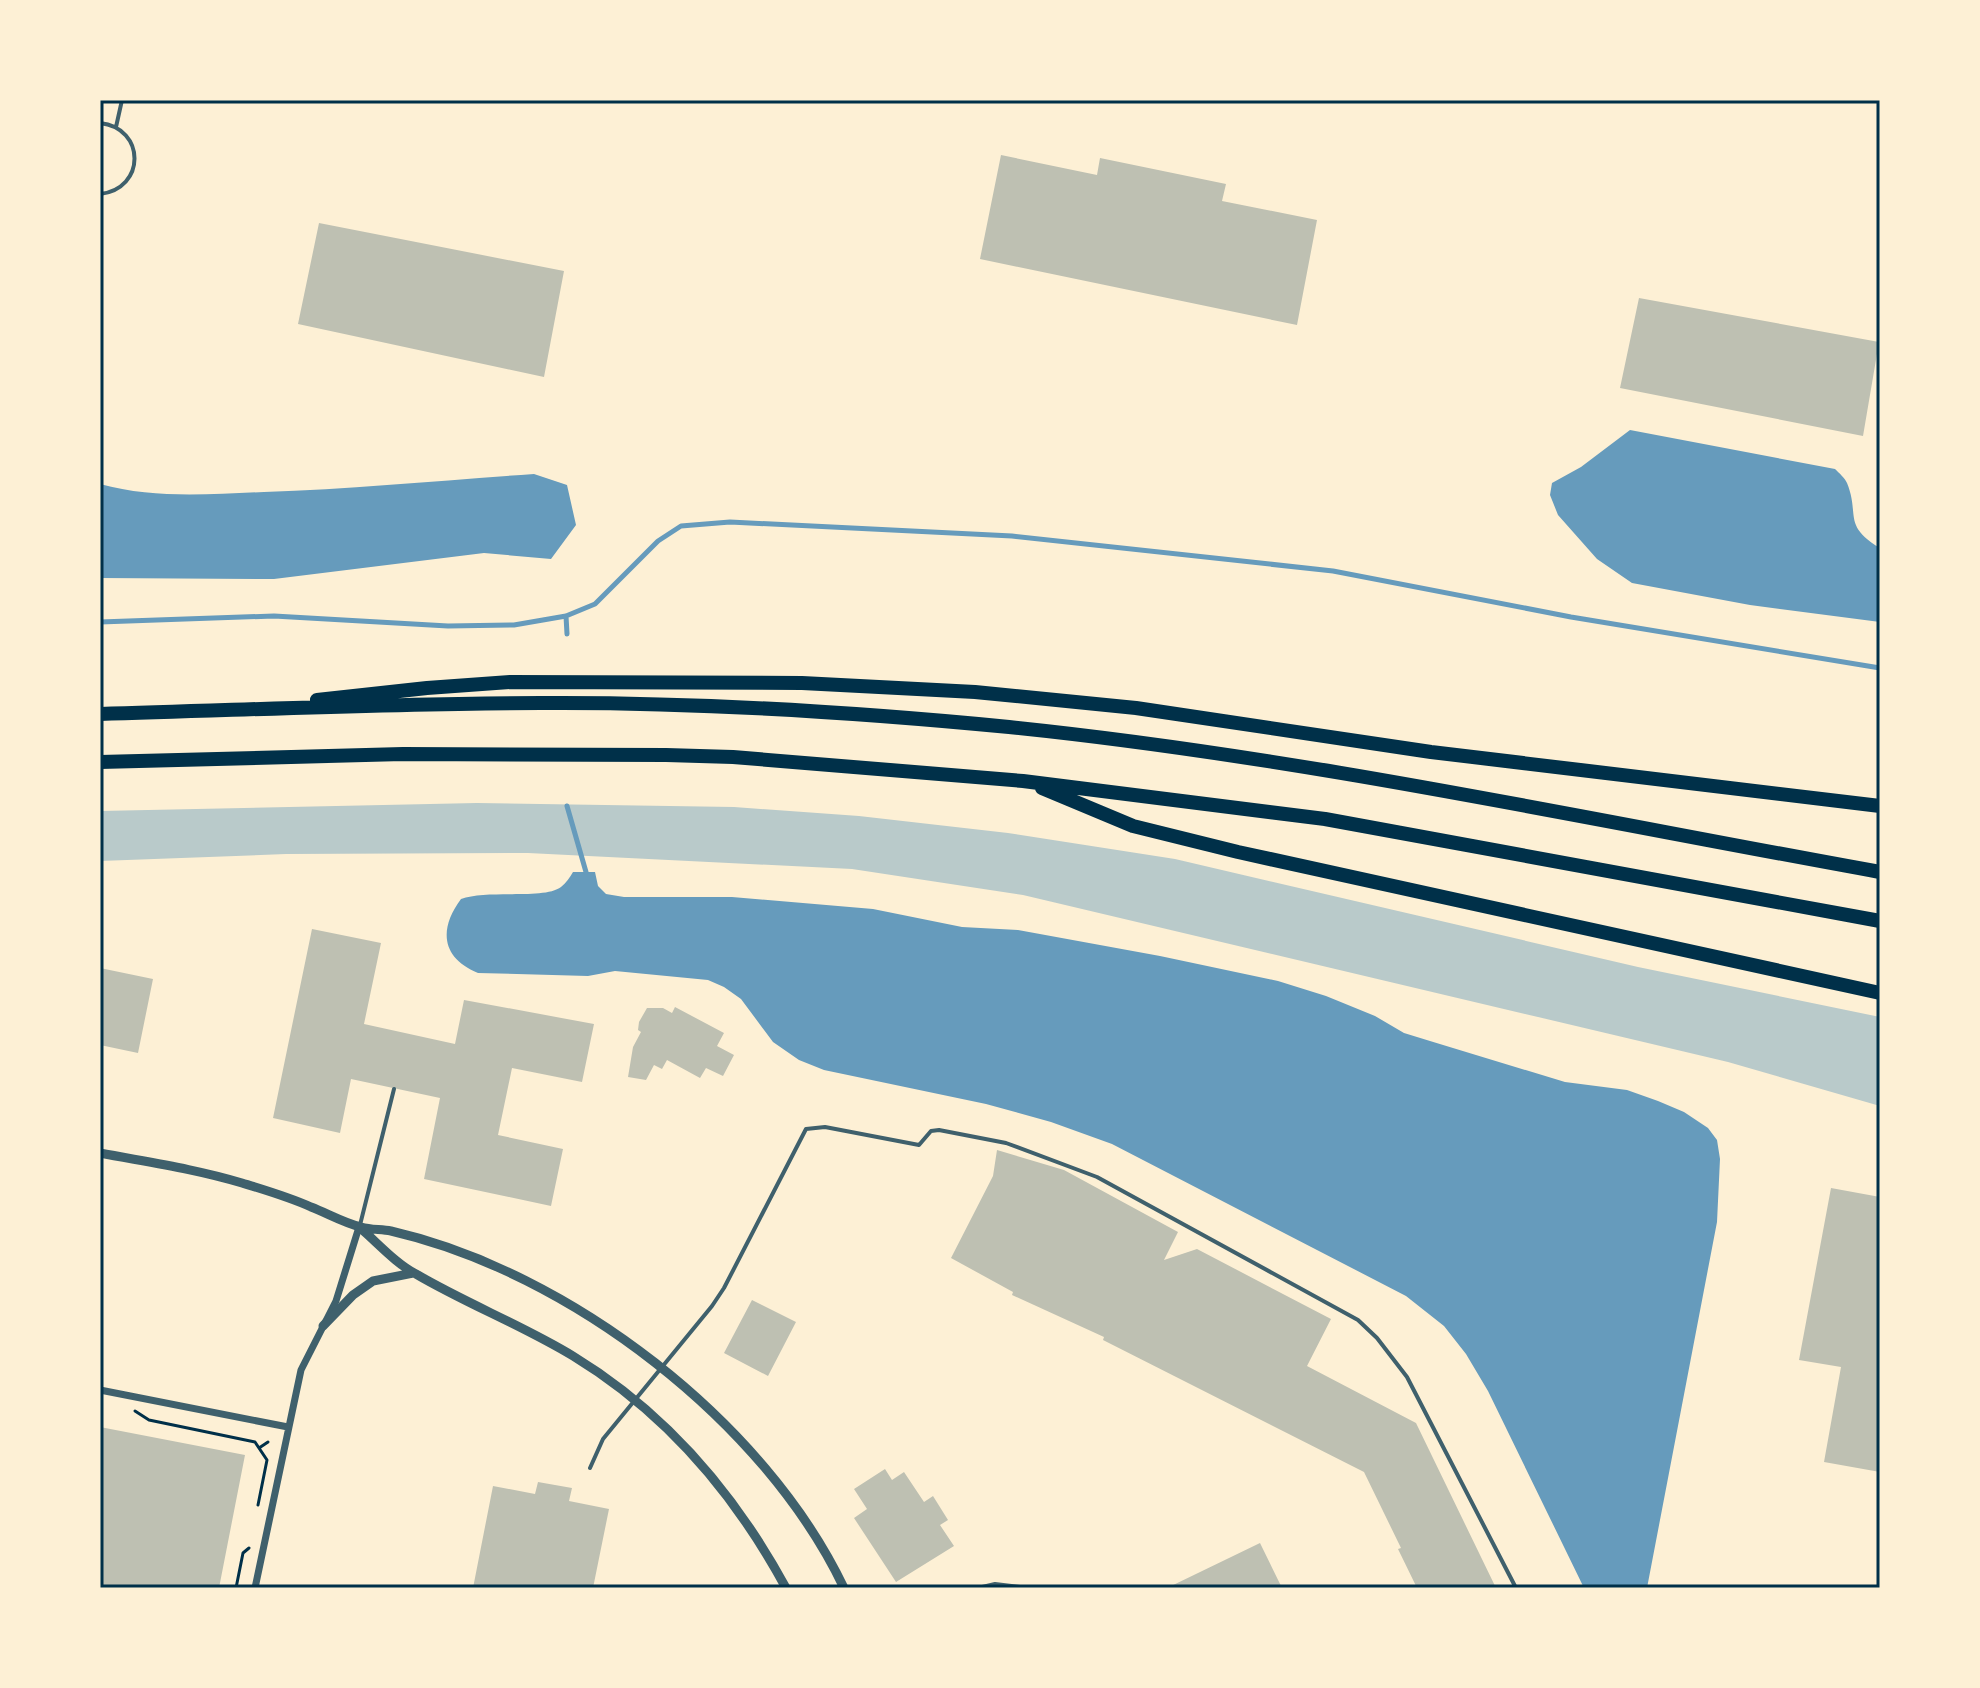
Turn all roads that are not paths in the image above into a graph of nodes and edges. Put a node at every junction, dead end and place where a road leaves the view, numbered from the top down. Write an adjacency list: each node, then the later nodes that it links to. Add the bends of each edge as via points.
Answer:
1 (122, 100): 3 (lane)
2 (100, 123): 3 (lane)
3 (116, 127): 4 (lane, via 131,143 135,164 124,185)
4 (100, 194)
5 (243, 710): 6 (highway); 9 (highway, via 510,682 919,688 1136,708 1431,752); 10 (highway, via 606,704 1008,727 1282,764)
6 (100, 714)
7 (100, 762): 8 (highway, via 403,754 666,755)
8 (1023, 781): 11 (highway, via 1325,819); 12 (highway, via 1133,826 1238,852)
9 (1880, 806)
10 (1880, 872)
11 (1880, 921)
12 (1880, 993)
13 (394, 1089): 15 (lane)
14 (100, 1153): 15 (street, via 239,1182)
15 (359, 1227): 16 (street); 17 (street); 18 (street, via 391,1231 492,1266 576,1309)
16 (413, 1273): 17 (street, via 373,1281); 20 (street, via 509,1319)
17 (323, 1326): 21 (street, via 301,1370)
18 (660, 1368): 20 (lane); 25 (street, via 704,1403 769,1469); 28 (lane, via 724,1288 806,1129 825,1127 919,1145 924,1136 939,1130 1006,1143 1097,1177 1358,1320 1407,1377)
19 (100, 1390): 21 (street)
20 (634, 1400): 22 (lane, via 603,1439); 24 (street, via 714,1479)
21 (288, 1427): 23 (street)
22 (590, 1468)
23 (255, 1588)
24 (786, 1588)
25 (844, 1588)
26 (978, 1588): 27 (lane)
27 (1028, 1588)
28 (1516, 1588)

